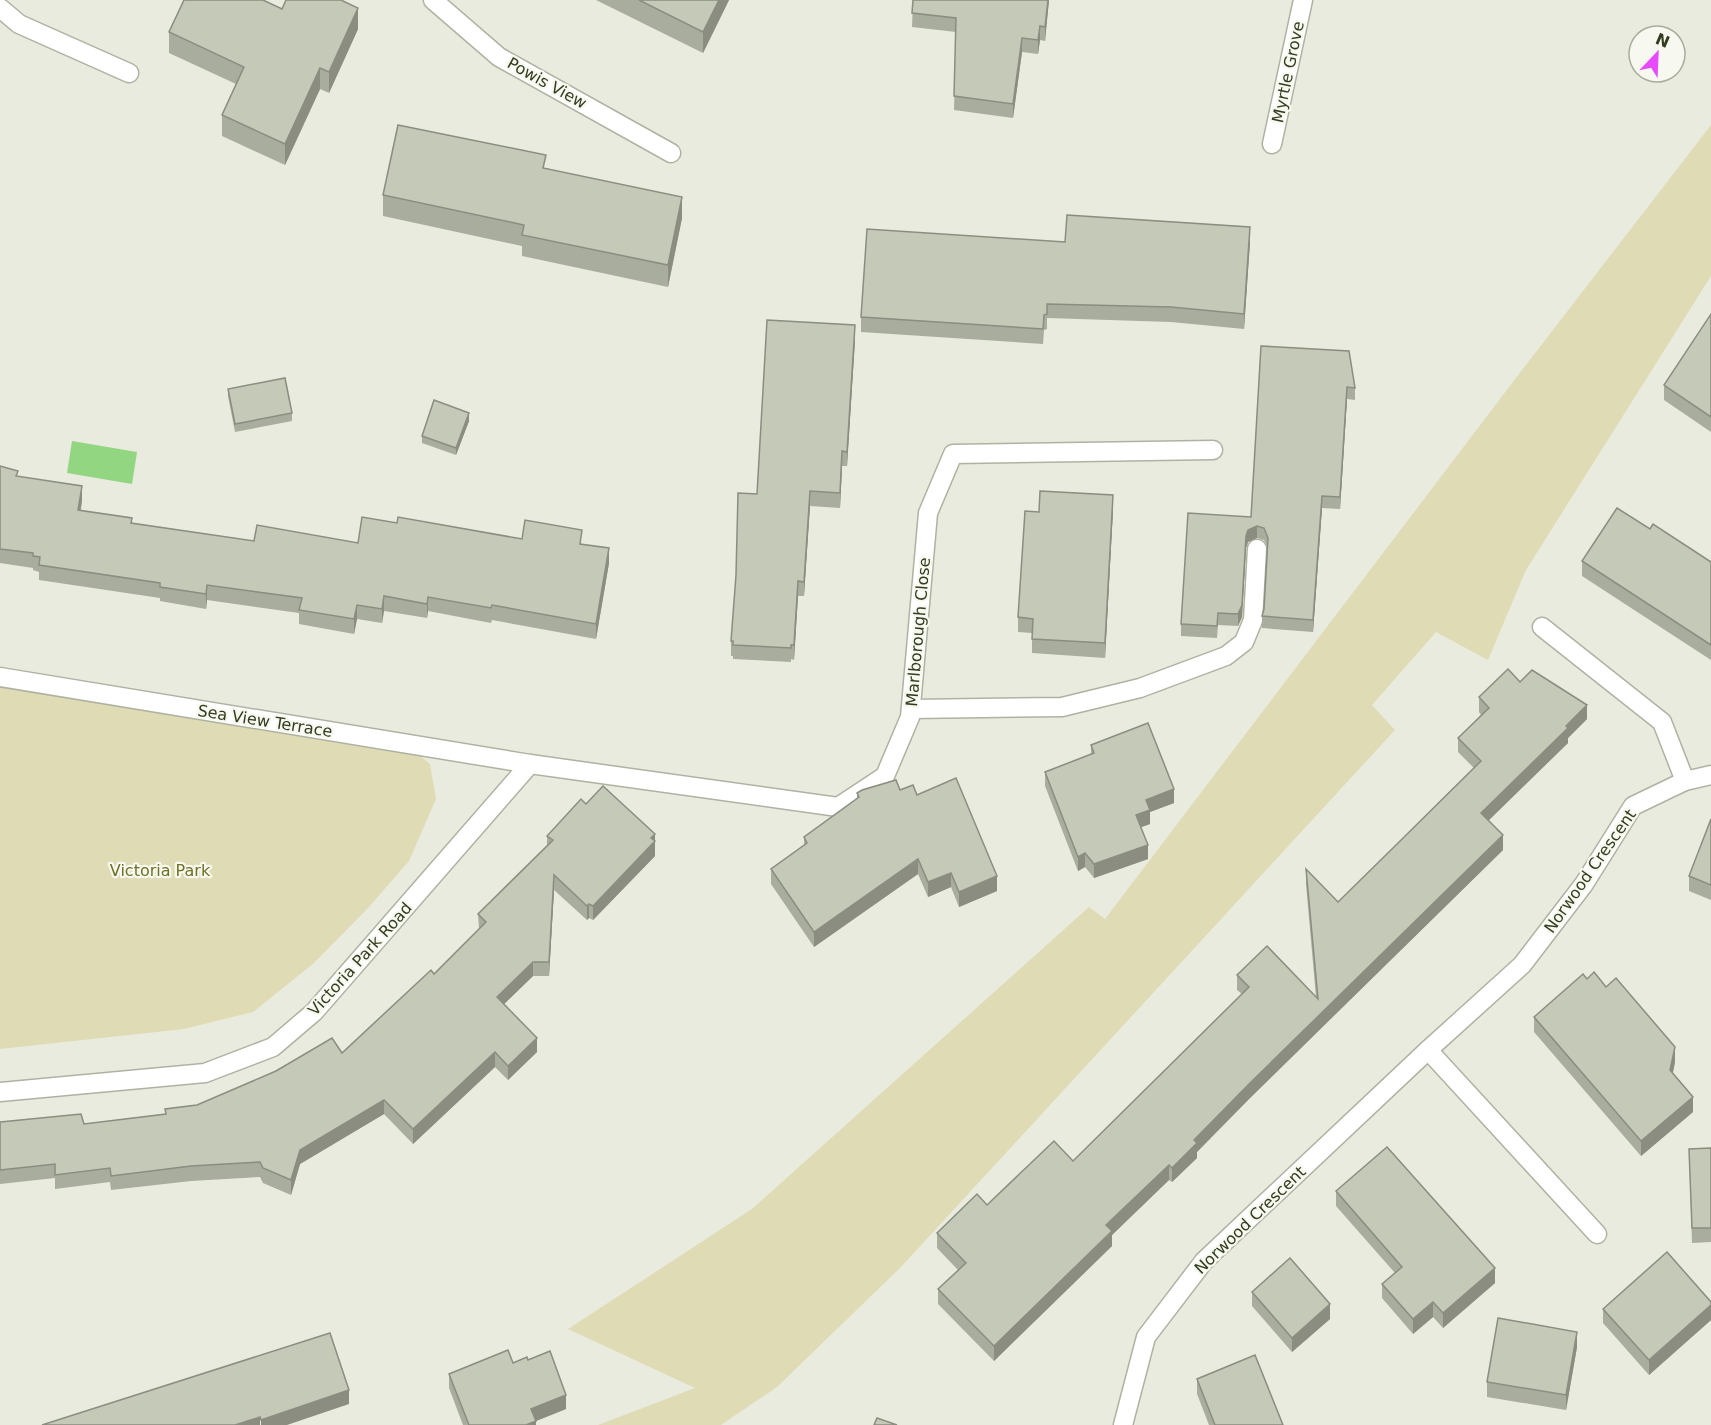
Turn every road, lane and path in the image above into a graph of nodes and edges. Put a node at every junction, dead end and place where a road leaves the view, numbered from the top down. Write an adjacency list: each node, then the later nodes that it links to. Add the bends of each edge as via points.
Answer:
1 (433, 0): 6 (street, Powis View, via 499,57)
2 (1304, 0): 5 (street, Myrtle Grove)
3 (0, 8): 4 (street, via 19,24)
4 (129, 74)
5 (1272, 144)
6 (671, 153)
7 (1213, 450): 11 (street, Marlborough Close, via 953,454 928,513)
8 (1257, 549): 11 (street, via 1253,620 1244,642 1226,656 1140,688 1062,707)
9 (1542, 627): 14 (street, via 1662,722)
10 (0, 677): 12 (street, Sea View Terrace)
11 (911, 708): 12 (street, Marlborough Close, via 885,776 838,807)
12 (530, 764): 16 (street, Victoria Park Road, via 314,1012 273,1047 205,1072)
13 (1711, 776): 14 (street, Norwood Crescent)
14 (1685, 781): 15 (street, Norwood Crescent, via 1633,806 1584,884 1522,964)
15 (1428, 1050): 17 (street); 18 (street, Norwood Crescent, via 1204,1261 1146,1337)
16 (0, 1092)
17 (1597, 1234)
18 (1123, 1425)

